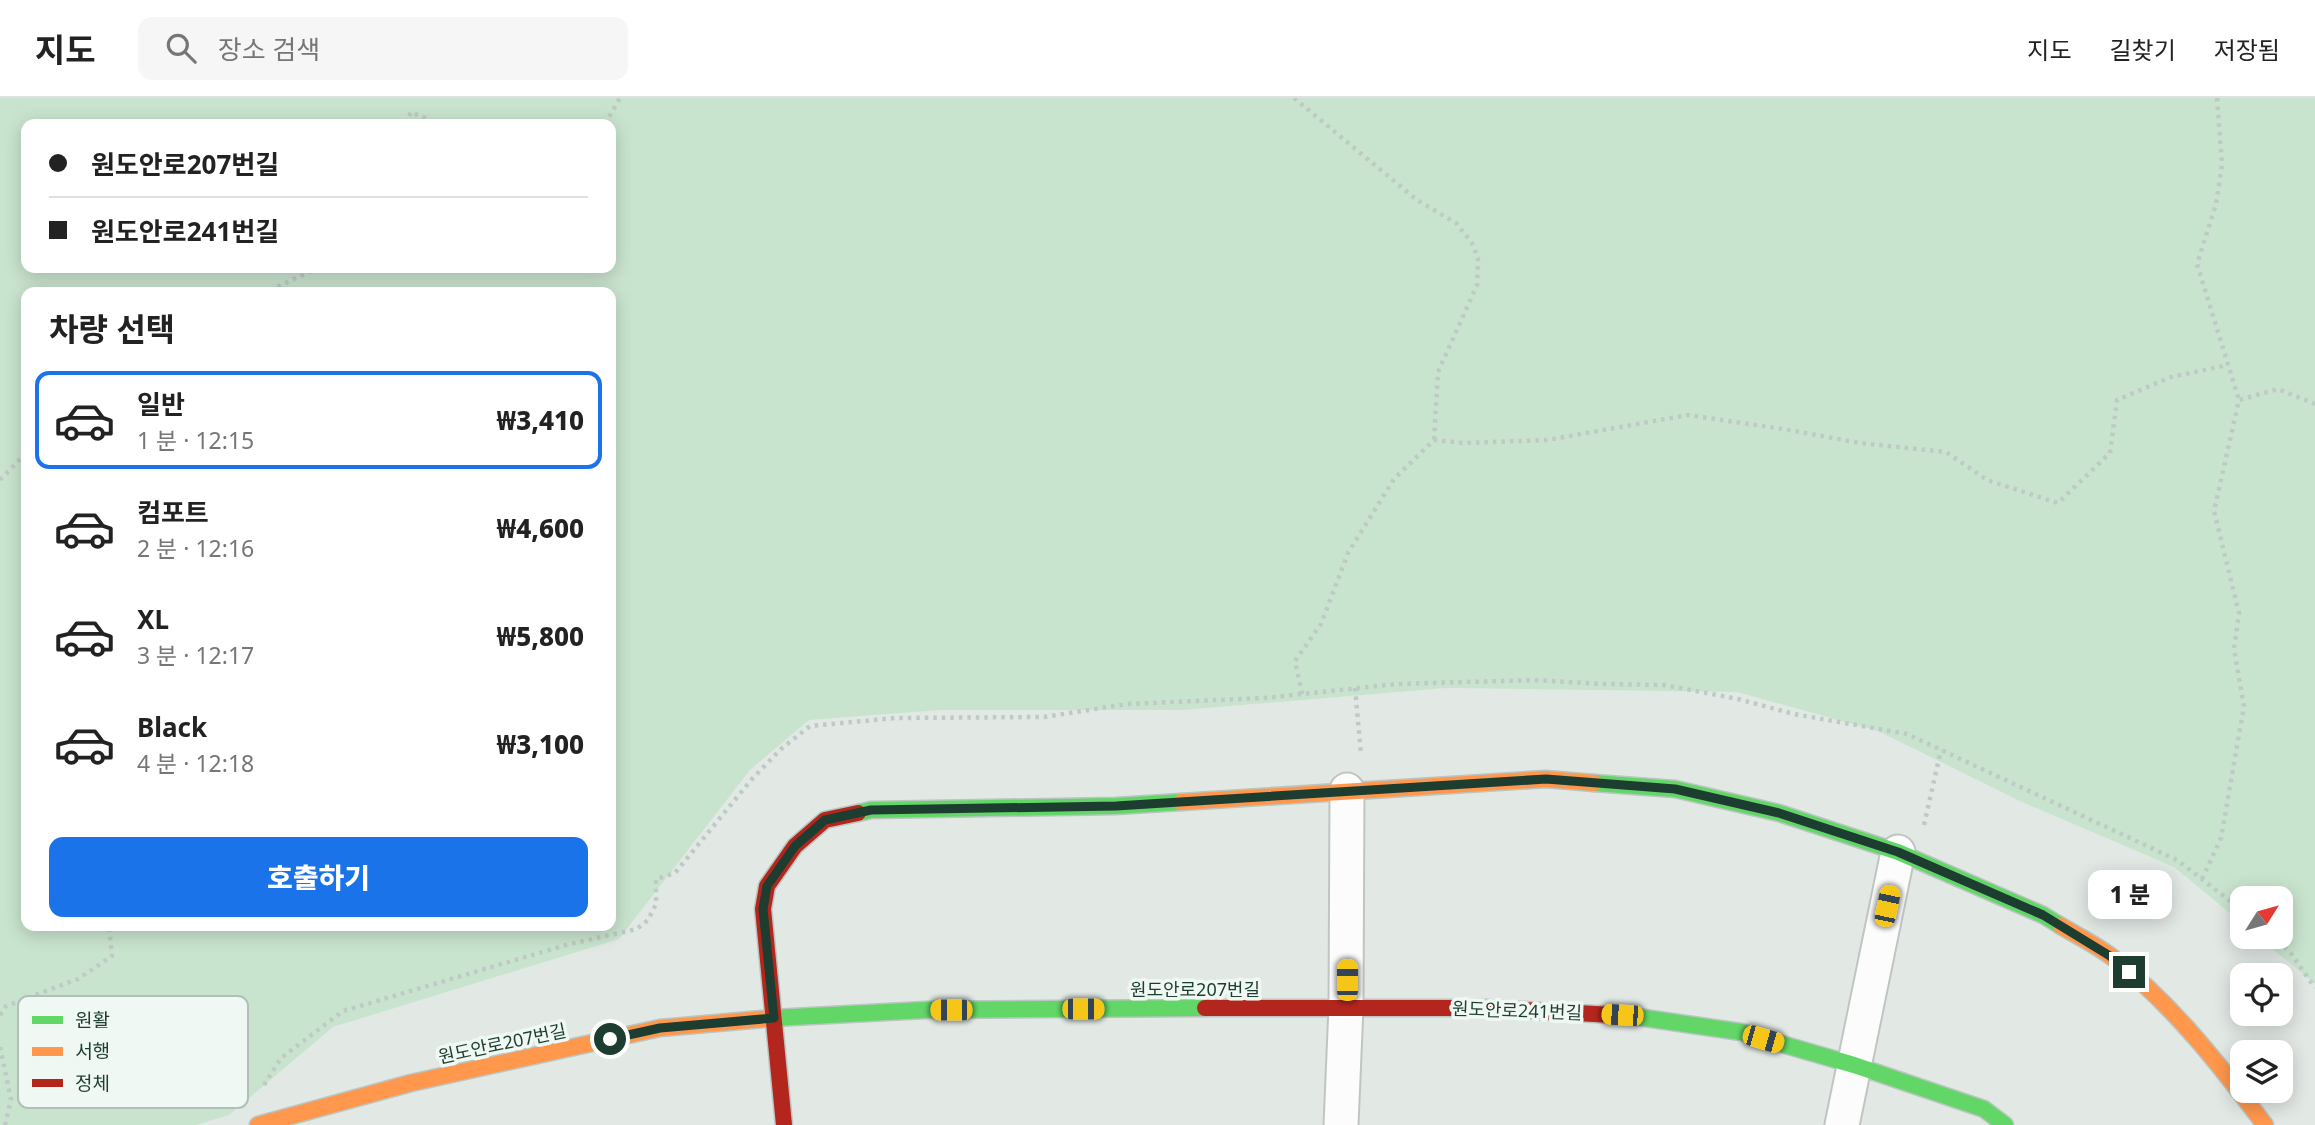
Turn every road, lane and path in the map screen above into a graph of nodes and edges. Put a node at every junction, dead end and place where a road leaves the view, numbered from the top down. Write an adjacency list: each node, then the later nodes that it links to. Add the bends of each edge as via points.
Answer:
1 (620, 98): 6 (path)
2 (1294, 98): 12 (path, via 1417,200 1456,223 1472,243 1478,258 1477,285 1438,372)
3 (2217, 98): 9 (path, via 2222,165 2216,204 2197,264)
4 (408, 119): 5 (path, via 411,112)
5 (427, 119)
6 (608, 119)
7 (307, 273): 8 (path)
8 (277, 287)
9 (2228, 365): 10 (path); 12 (path, via 2171,377 2117,400 2110,453 2058,503 1987,480 1946,452 1688,415 1547,440)
10 (2239, 400): 11 (path, via 2278,389); 20 (path, via 2214,511 2238,613 2234,649 2244,706 2221,838)
11 (2315, 404)
12 (1434, 440): 16 (path, via 1394,479 1348,553 1321,624 1295,661)
13 (21, 458): 14 (path)
14 (0, 480)
15 (1355, 688): 18 (path)
16 (1302, 694)
17 (1941, 750): 19 (path)
18 (1356, 790): 19 (street, via 1546,779 1675,789 1779,813); 26 (street); 28 (street, via 1116,806 871,810 825,820 795,846 767,886 763,909)
19 (1907, 856): 30 (street); 37 (street, via 2043,915 2110,956 2167,1005)
20 (2202, 879)
21 (110, 931): 24 (path, via 112,956 78,979)
22 (2286, 949): 23 (path)
23 (2315, 988)
24 (33, 996)
25 (18, 1002): 27 (path, via 6,1006)
26 (1346, 1007): 28 (street, 원도안로207번길, via 925,1010); 30 (street, 원도안로241번길, via 1622,1015 1741,1032); 34 (street)
27 (0, 1015)
28 (774, 1018): 32 (street, 원도안로207번길, via 660,1028 411,1083); 33 (street)
29 (0, 1047): 31 (path, via 11,1099)
30 (1854, 1065): 35 (street); 36 (street, 원도안로241번길, via 1984,1110)
31 (5, 1125)
32 (258, 1125)
33 (784, 1125)
34 (1341, 1125)
35 (1842, 1125)
36 (2005, 1125)
37 (2265, 1125)

